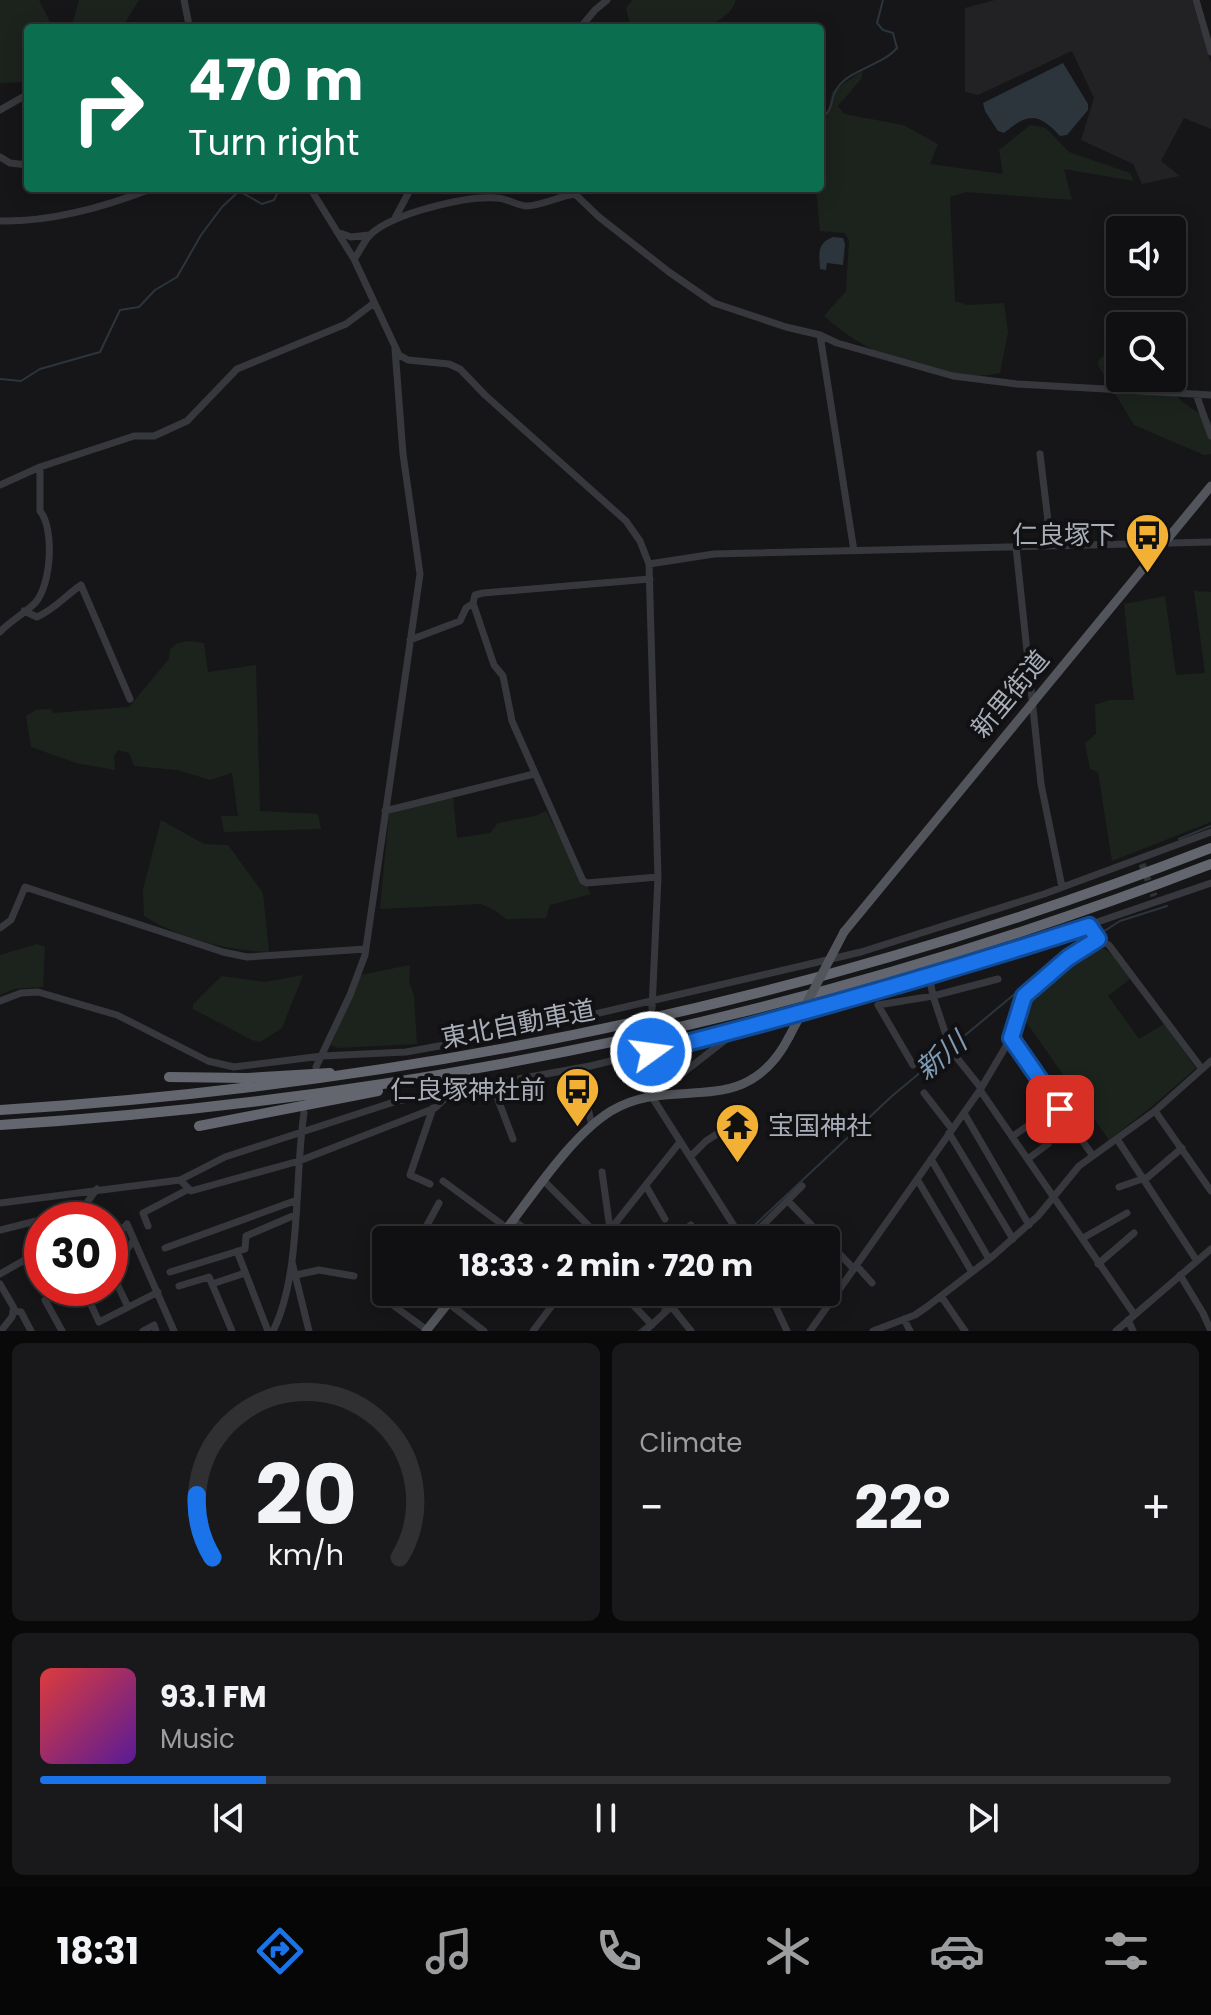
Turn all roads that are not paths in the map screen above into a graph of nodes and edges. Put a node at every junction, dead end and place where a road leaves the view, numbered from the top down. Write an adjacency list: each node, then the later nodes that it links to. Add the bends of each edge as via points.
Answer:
1 (184, 0): 4 (street)
2 (607, 0): 5 (street)
3 (1196, 0): 6 (street)
4 (187, 24)
5 (583, 24)
6 (1211, 52)
7 (24, 96): 8 (street)
8 (0, 110)
9 (0, 157): 10 (street)
10 (24, 165)
11 (142, 192): 15 (street, via 33,221)
12 (312, 192): 16 (street)
13 (409, 192): 14 (street)
14 (394, 220): 17 (street); 20 (street, via 472,199 498,198 532,206 575,194 714,303)
15 (0, 221)
16 (335, 232): 17 (street); 18 (street)
17 (369, 235): 18 (street)
18 (354, 259): 19 (street)
19 (374, 303): 21 (street); 26 (street, via 346,324 237,369 187,421 154,436 134,436)
20 (820, 335): 22 (street, via 953,376); 33 (street)
21 (394, 347): 34 (street, via 403,358 460,369 626,521); 39 (street, via 420,565)
22 (1196, 394): 23 (street); 24 (street)
23 (1211, 395)
24 (1211, 436)
25 (1040, 454): 31 (street)
26 (40, 467): 27 (street); 37 (street, via 40,511 50,557 36,602)
27 (0, 485)
28 (1211, 486): 30 (main road, 新里街道)
29 (1211, 542): 30 (street)
30 (1165, 544): 31 (street); 41 (main road, 新里街道)
31 (1051, 546): 32 (street)
32 (1016, 547): 33 (street); 41 (street)
33 (854, 551): 34 (street, via 714,554)
34 (649, 564): 35 (street)
35 (650, 579): 36 (street, via 483,593 475,595); 47 (street)
36 (473, 603): 39 (street, via 460,621); 42 (street)
37 (24, 611): 38 (street); 40 (street, via 37,617 55,609 81,585)
38 (0, 632)
39 (410, 640): 43 (street)
40 (130, 699)
41 (1033, 702): 49 (street, via 1041,784); 76 (main road, 新里街道, bridge, via 844,932 773,1064 750,1080 716,1091)
42 (534, 774): 43 (street); 47 (street, via 583,881)
43 (385, 811): 52 (street)
44 (1211, 832): 49 (street)
45 (1211, 848): 69 (highway, 東北自動車道, via 1029,914 795,984 574,1036)
46 (1211, 864): 71 (highway, 東北自動車道, via 1035,928 798,999 635,1039)
47 (658, 877): 57 (street)
48 (1211, 883): 51 (street, via 1155,899)
49 (1062, 887): 57 (street, via 861,952)
50 (0, 928): 52 (street, via 11,920 25,887 247,957)
51 (1093, 932): 53 (street); 60 (street, via 1024,996); 68 (street, via 1109,945)
52 (366, 949): 63 (street)
53 (929, 975): 55 (street); 58 (street)
54 (998, 979): 55 (street)
55 (933, 996): 59 (street); 65 (street, via 878,1005)
56 (0, 1001): 63 (street, via 38,992 117,1015 208,1061 234,1067)
57 (652, 1005): 63 (street, via 406,1052)
58 (737, 1030): 61 (street); 76 (street)
59 (946, 1035)
60 (1011, 1038): 73 (street); 95 (street)
61 (652, 1048): 67 (street); 76 (street)
62 (953, 1053): 73 (street)
63 (322, 1056): 66 (street)
64 (1211, 1061): 68 (street)
65 (913, 1065)
66 (316, 1067)
67 (579, 1068): 72 (street); 85 (street)
68 (1202, 1069): 79 (street)
69 (360, 1074): 70 (highway); 78 (highway, 東北自動車道, via 221,1092)
70 (169, 1077)
71 (431, 1078): 83 (highway, 東北自動車道, via 222,1106); 84 (highway)
72 (492, 1084): 74 (street); 90 (street)
73 (981, 1089): 81 (street); 89 (street)
74 (453, 1090): 77 (street); 87 (street)
75 (924, 1093): 88 (street)
76 (652, 1097): 85 (main road, via 621,1106); 92 (street)
77 (433, 1108): 99 (street); 106 (street, via 410,1175)
78 (0, 1110)
79 (1155, 1111): 91 (street); 94 (street)
80 (304, 1113): 87 (street)
81 (964, 1113): 88 (street); 125 (street)
82 (1033, 1122): 89 (street)
83 (0, 1125)
84 (199, 1126)
85 (592, 1126): 105 (main road)
86 (728, 1127): 96 (street)
87 (301, 1131): 99 (street); 103 (street, via 225,1157)
88 (951, 1131): 98 (street); 138 (street)
89 (1013, 1136): 97 (street)
90 (513, 1139)
91 (1117, 1139): 95 (street); 101 (street)
92 (680, 1142): 96 (street); 107 (street)
93 (1048, 1144): 97 (street)
94 (1182, 1148): 101 (street); 112 (street)
95 (1093, 1156): 113 (street)
96 (690, 1157): 132 (street)
97 (1029, 1158): 113 (street)
98 (931, 1159): 102 (street); 145 (street)
99 (299, 1161): 111 (street); 114 (street)
100 (602, 1172): 130 (street)
101 (1144, 1178): 109 (street); 148 (street)
102 (917, 1179): 150 (street); 152 (street)
103 (180, 1180): 110 (street); 111 (street)
104 (443, 1181): 123 (street)
105 (544, 1181): 123 (main road); 124 (street)
106 (430, 1184)
107 (646, 1186): 121 (street); 131 (street)
108 (802, 1186): 115 (street)
109 (1119, 1187)
110 (97, 1189): 116 (street); 117 (street)
111 (187, 1190): 127 (street, via 143,1213)
112 (1211, 1191)
113 (1055, 1196): 125 (street); 137 (street)
114 (297, 1200): 120 (street); 141 (street)
115 (788, 1201): 133 (street); 134 (street)
116 (88, 1202)
117 (0, 1203)
118 (439, 1203): 128 (street)
119 (1127, 1213): 137 (street)
120 (295, 1215): 143 (street, via 246,1236 245,1249); 147 (street)
121 (665, 1219)
122 (24, 1224): 135 (street)
123 (510, 1224): 129 (street)
124 (588, 1225)
125 (1029, 1225): 138 (street)
126 (128, 1226): 139 (street)
127 (148, 1226)
128 (427, 1226)
129 (514, 1226)
130 (610, 1226)
131 (613, 1226)
132 (737, 1226)
133 (762, 1226)
134 (811, 1226)
135 (0, 1230)
136 (1134, 1233): 149 (street)
137 (1083, 1238): 149 (street)
138 (1013, 1239): 145 (street)
139 (134, 1240): 140 (street); 162 (street)
140 (128, 1248)
141 (165, 1248)
142 (1211, 1249): 148 (street)
143 (237, 1251): 151 (street); 153 (street)
144 (840, 1254): 150 (street)
145 (989, 1259): 152 (street)
146 (24, 1260): 154 (street)
147 (291, 1260): 155 (street); 188 (street, via 282,1314)
148 (1197, 1261): 156 (street)
149 (1098, 1264): 175 (street)
150 (855, 1268): 158 (street); 195 (street)
151 (170, 1272)
152 (972, 1272): 163 (street)
153 (245, 1273): 160 (street); 188 (street)
154 (0, 1274)
155 (296, 1275): 157 (street, via 319,1270); 189 (street)
156 (1180, 1275): 175 (street); 201 (street)
157 (354, 1276)
158 (872, 1283)
159 (0, 1284): 174 (street)
160 (212, 1284): 161 (street, via 209,1277); 187 (street)
161 (179, 1286)
162 (158, 1292): 173 (street); 186 (street)
163 (941, 1296): 176 (street); 198 (street)
164 (48, 1306): 183 (street)
165 (92, 1306): 173 (street, via 99,1322)
166 (394, 1306): 179 (street)
167 (446, 1306): 179 (main road)
168 (454, 1306): 190 (street)
169 (552, 1306): 191 (street)
170 (634, 1306): 178 (street)
171 (671, 1306): 178 (street); 193 (street)
172 (775, 1306): 194 (street)
173 (128, 1307)
174 (13, 1311): 177 (street); 182 (street, via 21,1312)
175 (1131, 1317): 199 (street); 200 (street)
176 (904, 1319): 196 (street); 197 (street)
177 (8, 1322): 180 (street); 181 (street)
178 (652, 1325): 192 (street)
179 (427, 1330)
180 (1, 1331)
181 (13, 1331)
182 (31, 1331)
183 (62, 1331)
184 (143, 1331): 185 (street, via 154,1325)
185 (156, 1331)
186 (174, 1331)
187 (232, 1331)
188 (270, 1331)
189 (309, 1331)
190 (484, 1331)
191 (533, 1331)
192 (645, 1331)
193 (691, 1331)
194 (787, 1331)
195 (810, 1331)
196 (873, 1331)
197 (910, 1331)
198 (965, 1331)
199 (1116, 1331)
200 (1133, 1331)
201 (1211, 1331)

